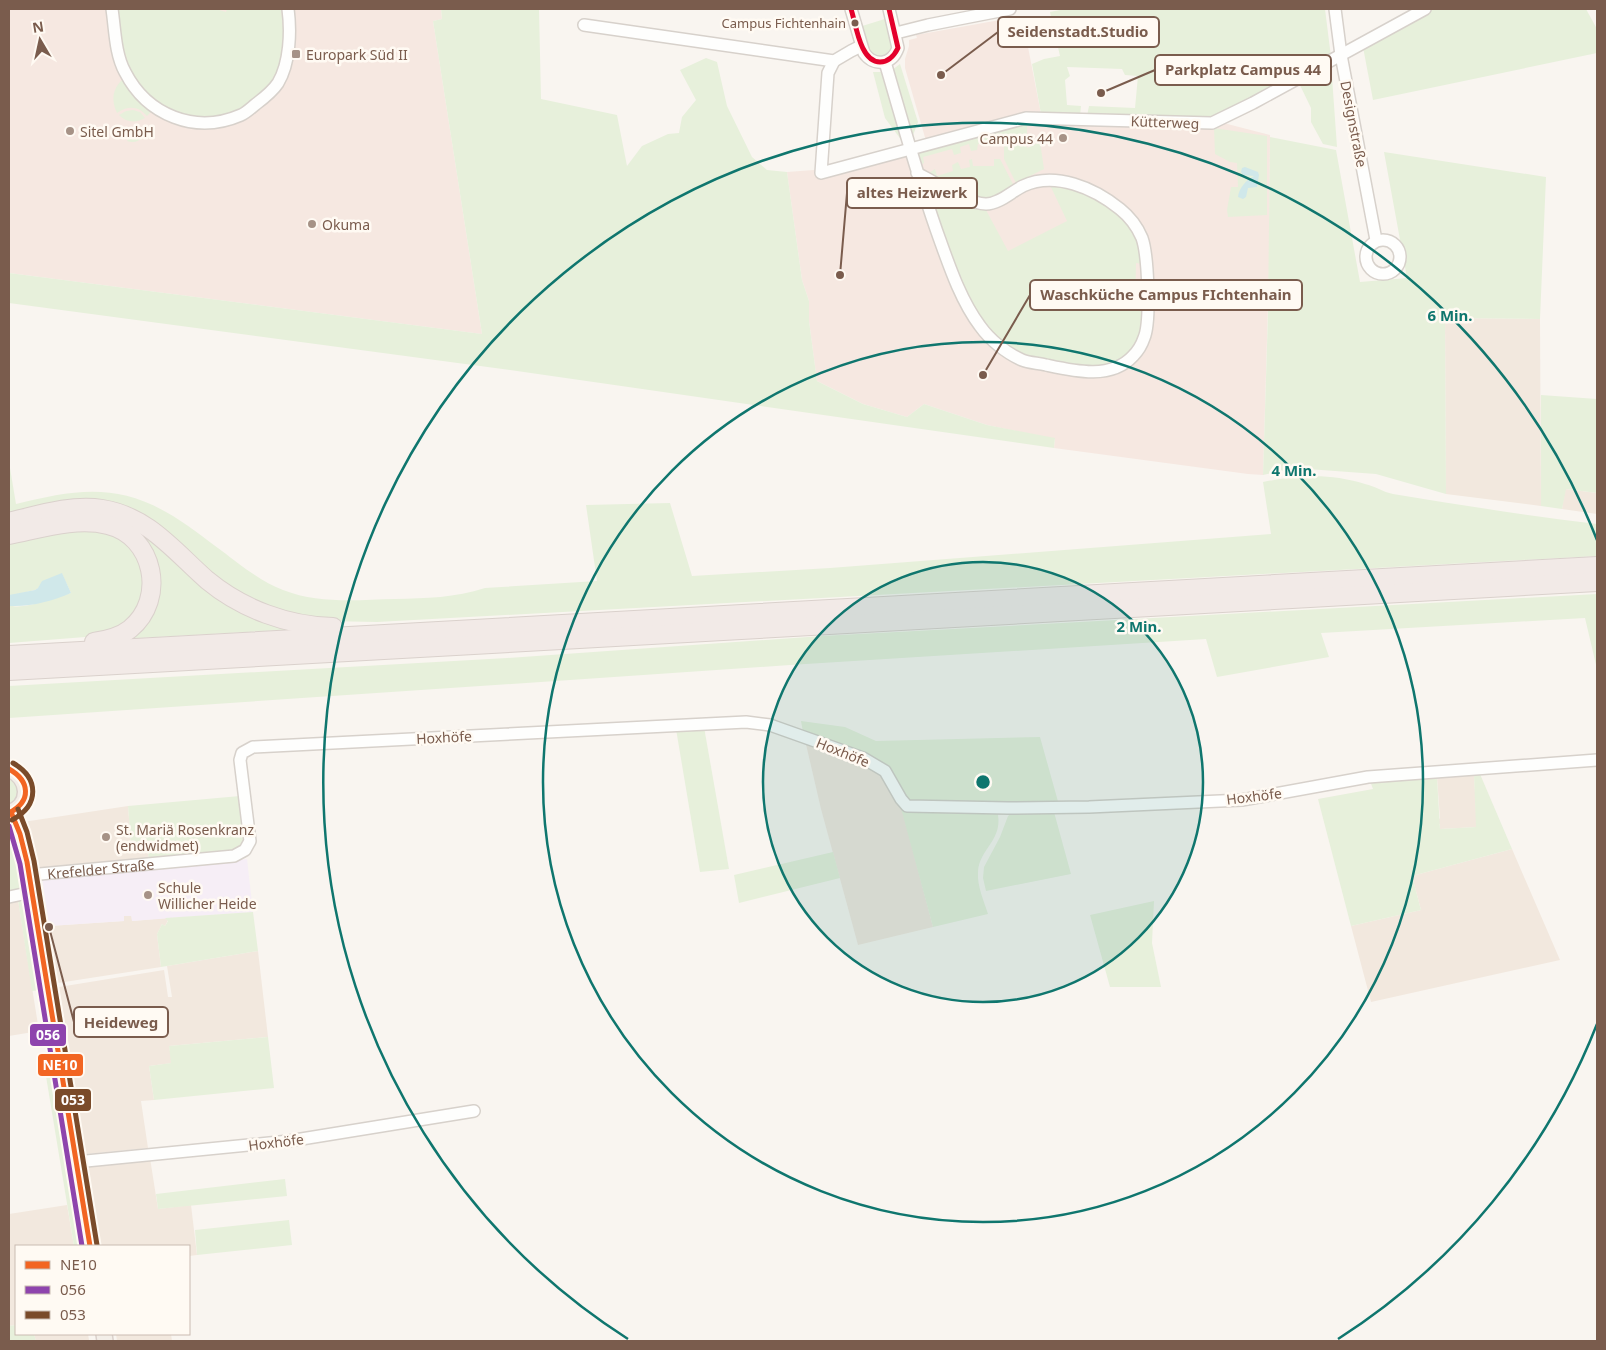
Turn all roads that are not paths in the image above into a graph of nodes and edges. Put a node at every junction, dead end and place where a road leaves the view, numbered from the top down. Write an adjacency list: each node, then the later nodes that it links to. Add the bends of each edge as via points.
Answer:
1 (112, 9): 2 (street, via 119,56 124,71 139,94 159,111 192,123 242,115 269,94 283,71 289,44)
2 (288, 9)
3 (851, 9): 10 (street)
4 (889, 9): 9 (street)
5 (1010, 9): 9 (street)
6 (1335, 9): 11 (street, Designstraße)
7 (1425, 9): 11 (street, Kütterweg)
8 (584, 25): 12 (street)
9 (896, 33): 13 (street, via 897,53)
10 (861, 46): 12 (street); 13 (street, via 868,59)
11 (1341, 55): 14 (street, Kütterweg, via 1212,123 1026,118); 16 (street, Designstraße)
12 (834, 61): 14 (street, via 828,73 821,173)
13 (885, 62): 14 (street)
14 (910, 149): 15 (street)
15 (917, 174): 15 (street, via 947,262 972,315 995,342 1023,360 1071,370 1107,371 1120,367 1134,356 1148,324 1146,254 1133,220 1121,209 1095,193 1058,180 1022,186 988,204 974,202)
16 (1376, 240)
17 (41, 515): 18 (highway); 19 (highway); 22 (highway, via 82,508 116,512 148,527 212,583 258,610 310,626)
18 (9, 516)
19 (9, 532): 25 (highway, via 78,523 107,525 125,532 136,542 147,558 151,572 147,606 140,619 126,632 109,640)
20 (1597, 566): 22 (highway)
21 (1597, 582): 25 (highway, via 121,664)
22 (403, 632): 25 (highway)
23 (9, 648): 25 (highway)
24 (9, 655): 25 (highway)
25 (31, 661): 26 (highway); 27 (highway)
26 (9, 671)
27 (9, 678)
28 (1597, 760): 31 (street, Hoxhöfe, via 1368,778 1242,800 1008,808 908,806 885,770 864,758 770,724 746,722 253,747 242,753 240,760 250,841 245,850)
29 (9, 769): 30 (main road, via 21,777 26,790 22,803)
30 (10, 813): 32 (main road, Krefelder Straße, via 23,842)
31 (234, 856): 32 (street, Krefelder Straße)
32 (29, 875): 33 (main road, Krefelder Straße)
33 (32, 892): 34 (street); 36 (main road, Krefelder Straße)
34 (9, 897)
35 (474, 1110): 36 (street, Hoxhöfe, via 289,1141)
36 (76, 1162): 37 (main road, Krefelder Straße)
37 (90, 1245)

